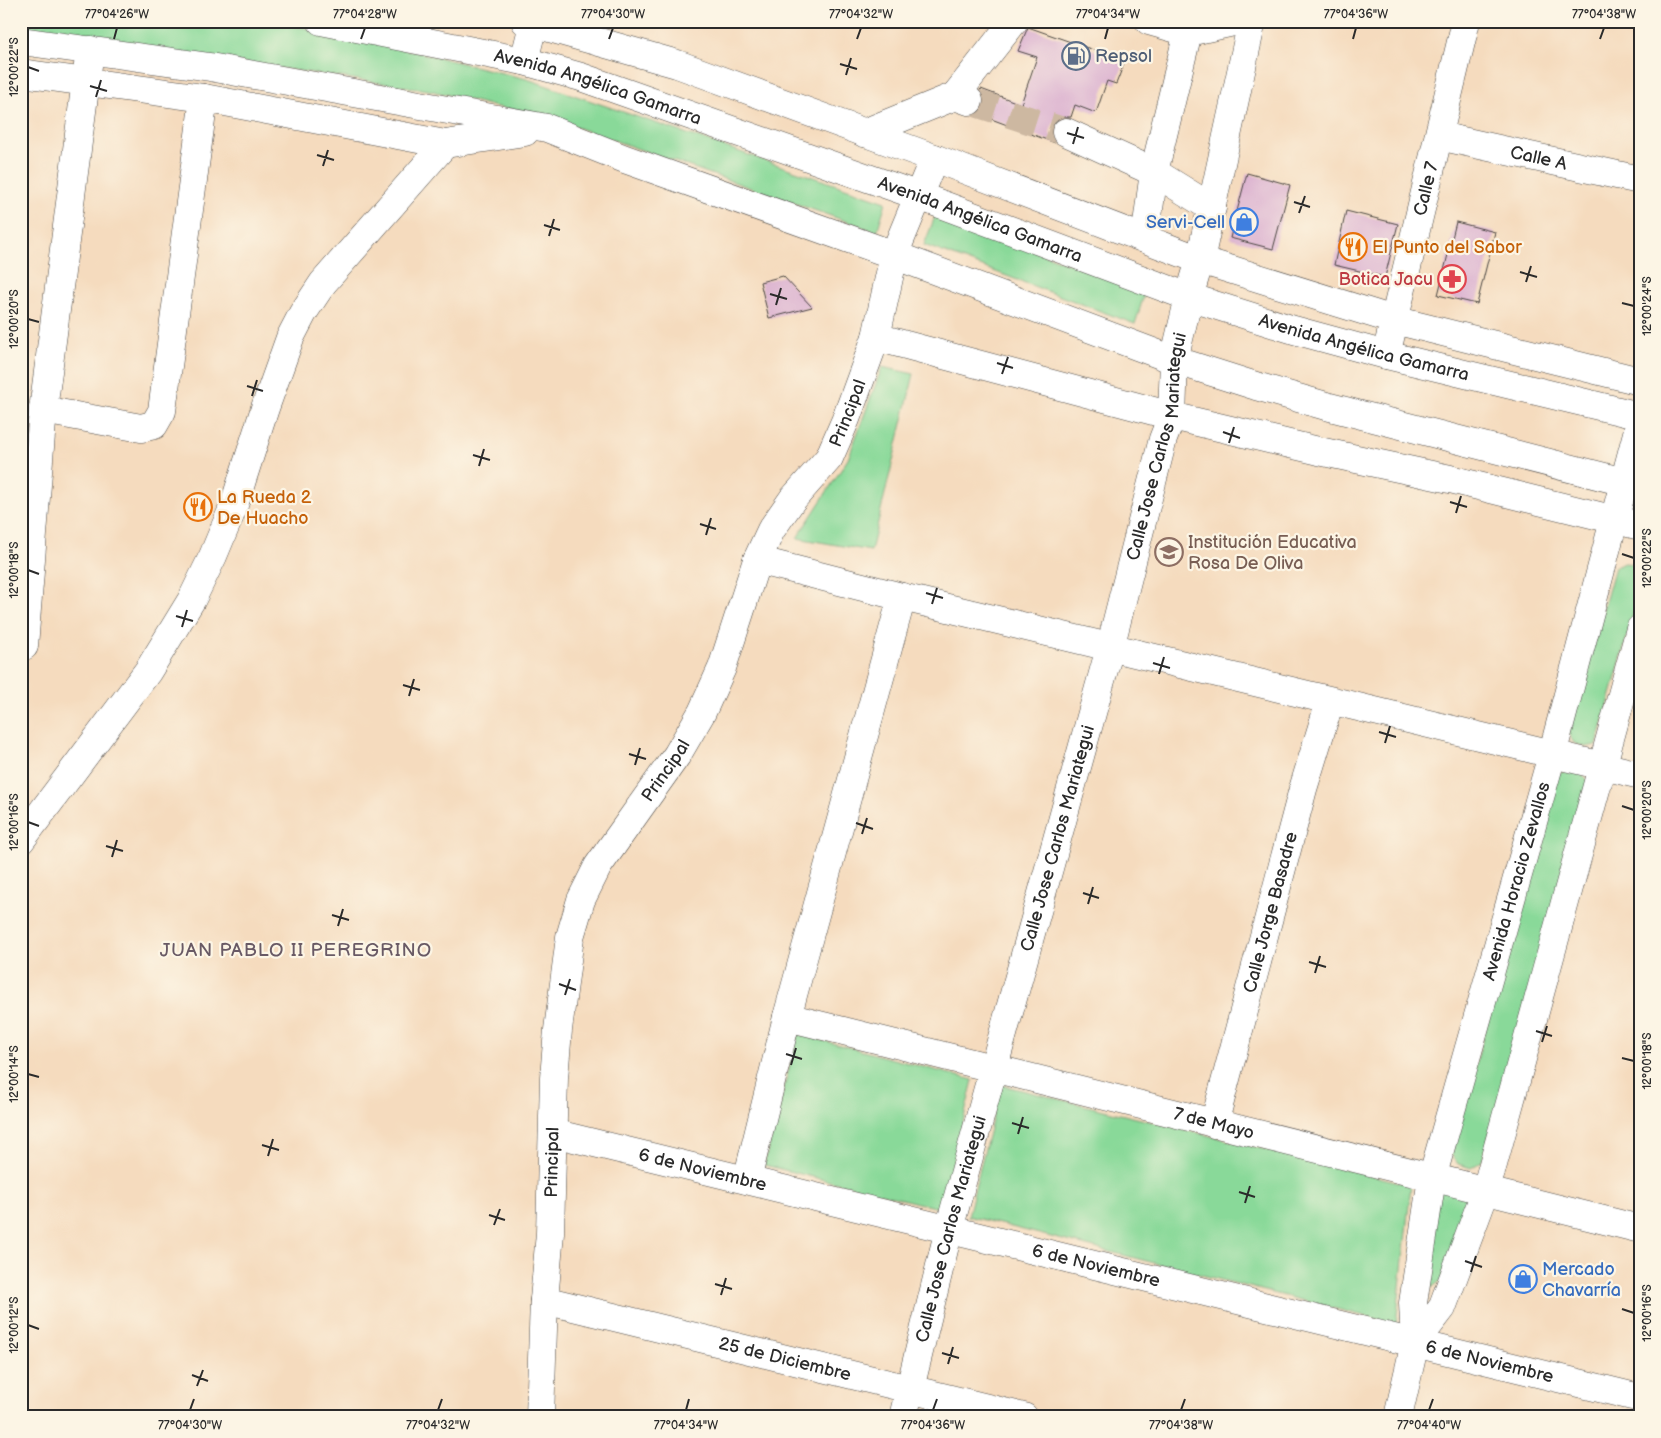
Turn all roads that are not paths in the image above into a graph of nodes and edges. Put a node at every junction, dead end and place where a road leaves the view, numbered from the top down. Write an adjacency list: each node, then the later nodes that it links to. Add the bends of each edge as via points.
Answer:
1 (321, 21): 11 (street, Avenida Angélica Gamarra)
2 (1014, 21): 17 (street, via 962,99)
3 (1149, 21): 8 (street)
4 (1238, 21): 8 (street)
5 (1252, 21): 24 (street, Calle Jose Carlos Mariategui)
6 (1466, 21): 18 (street, Calle 7)
7 (531, 22): 11 (street); 17 (street, Avenida Angélica Gamarra, via 677,64)
8 (1188, 32): 21 (street)
9 (21, 40): 10 (street)
10 (90, 50): 13 (street); 15 (street, via 210,67)
11 (524, 61): 23 (street, Avenida Angélica Gamarra, via 581,77)
12 (21, 73): 13 (street)
13 (85, 81): 14 (street); 34 (street)
14 (204, 98): 19 (street); 34 (street, via 162,411 154,425 141,428)
15 (547, 128): 19 (street); 26 (street)
16 (1066, 132): 21 (street)
17 (864, 133): 20 (street, Avenida Angélica Gamarra)
18 (1439, 136): 22 (street, Calle A); 29 (street, Calle 7)
19 (444, 144): 49 (street, via 323,283 303,313 290,338 233,508 192,599 148,671)
20 (934, 158): 23 (street, Principal); 25 (street, Avenida Angélica Gamarra)
21 (1154, 172): 24 (street); 25 (street)
22 (1640, 180)
23 (919, 196): 26 (street, Principal); 28 (street, Avenida Angélica Gamarra)
24 (1212, 208): 27 (street, Calle Jose Carlos Mariategui)
25 (1146, 239): 27 (street, Avenida Angélica Gamarra)
26 (894, 255): 30 (street, Principal); 32 (street)
27 (1200, 260): 28 (street, Calle Jose Carlos Mariategui); 29 (street, Avenida Angélica Gamarra)
28 (1189, 298): 31 (street, Avenida Angélica Gamarra); 32 (street, Calle Jose Carlos Mariategui)
29 (1394, 320): 31 (street, Calle 7); 33 (street, Avenida Angélica Gamarra)
30 (876, 337): 35 (street); 40 (street, Principal, via 829,458 786,508)
31 (1386, 354): 36 (street, Avenida Angélica Gamarra)
32 (1174, 360): 35 (street, Calle Jose Carlos Mariategui); 38 (street, via 1326,406)
33 (1640, 381)
34 (43, 410): 43 (street)
35 (1172, 416): 39 (street); 44 (street, Calle Jose Carlos Mariategui, via 1163,439)
36 (1640, 416)
37 (1640, 422): 38 (street, Avenida Horacio Zevallos)
38 (1632, 484): 39 (street, Avenida Horacio Zevallos)
39 (1627, 523): 46 (street, Avenida Horacio Zevallos)
40 (757, 560): 41 (street); 53 (street, Principal, via 722,668 702,712 677,755 598,866 581,900 570,937 559,1022)
41 (902, 597): 44 (street); 50 (street)
42 (1640, 629): 47 (street, Avenida Horacio Zevallos)
43 (24, 646)
44 (1110, 648): 45 (street); 51 (street, Calle Jose Carlos Mariategui)
45 (1330, 701): 46 (street); 52 (street, Calle Jorge Basadre, via 1303,789)
46 (1552, 755): 47 (street); 54 (street, Avenida Horacio Zevallos)
47 (1603, 767): 48 (street); 56 (street, Avenida Horacio Zevallos)
48 (1640, 776)
49 (21, 840)
50 (787, 1017): 51 (street, 7 de Mayo); 55 (street)
51 (995, 1068): 52 (street, 7 de Mayo); 57 (street, Calle Jose Carlos Mariategui)
52 (1214, 1124): 54 (street, 7 de Mayo)
53 (553, 1133): 55 (street, 6 de Noviembre); 59 (street, Principal)
54 (1432, 1178): 56 (street, 7 de Mayo); 60 (street, Avenida Horacio Zevallos, via 1413,1303)
55 (747, 1180): 57 (street, 6 de Noviembre)
56 (1486, 1190): 58 (street, 7 de Mayo); 60 (street, Avenida Horacio Zevallos, via 1442,1308)
57 (949, 1229): 60 (street, 6 de Noviembre); 61 (street, Calle Jose Carlos Mariategui)
58 (1640, 1229)
59 (544, 1300): 61 (street, 25 de Diciembre); 63 (street, Principal)
60 (1415, 1343): 62 (street, 6 de Noviembre); 66 (street, Avenida Horacio Zevallos)
61 (910, 1389): 64 (street, Calle Jose Carlos Mariategui); 65 (street, 25 de Diciembre)
62 (1640, 1398)
63 (540, 1417)
64 (903, 1417)
65 (1024, 1417)
66 (1398, 1417)

